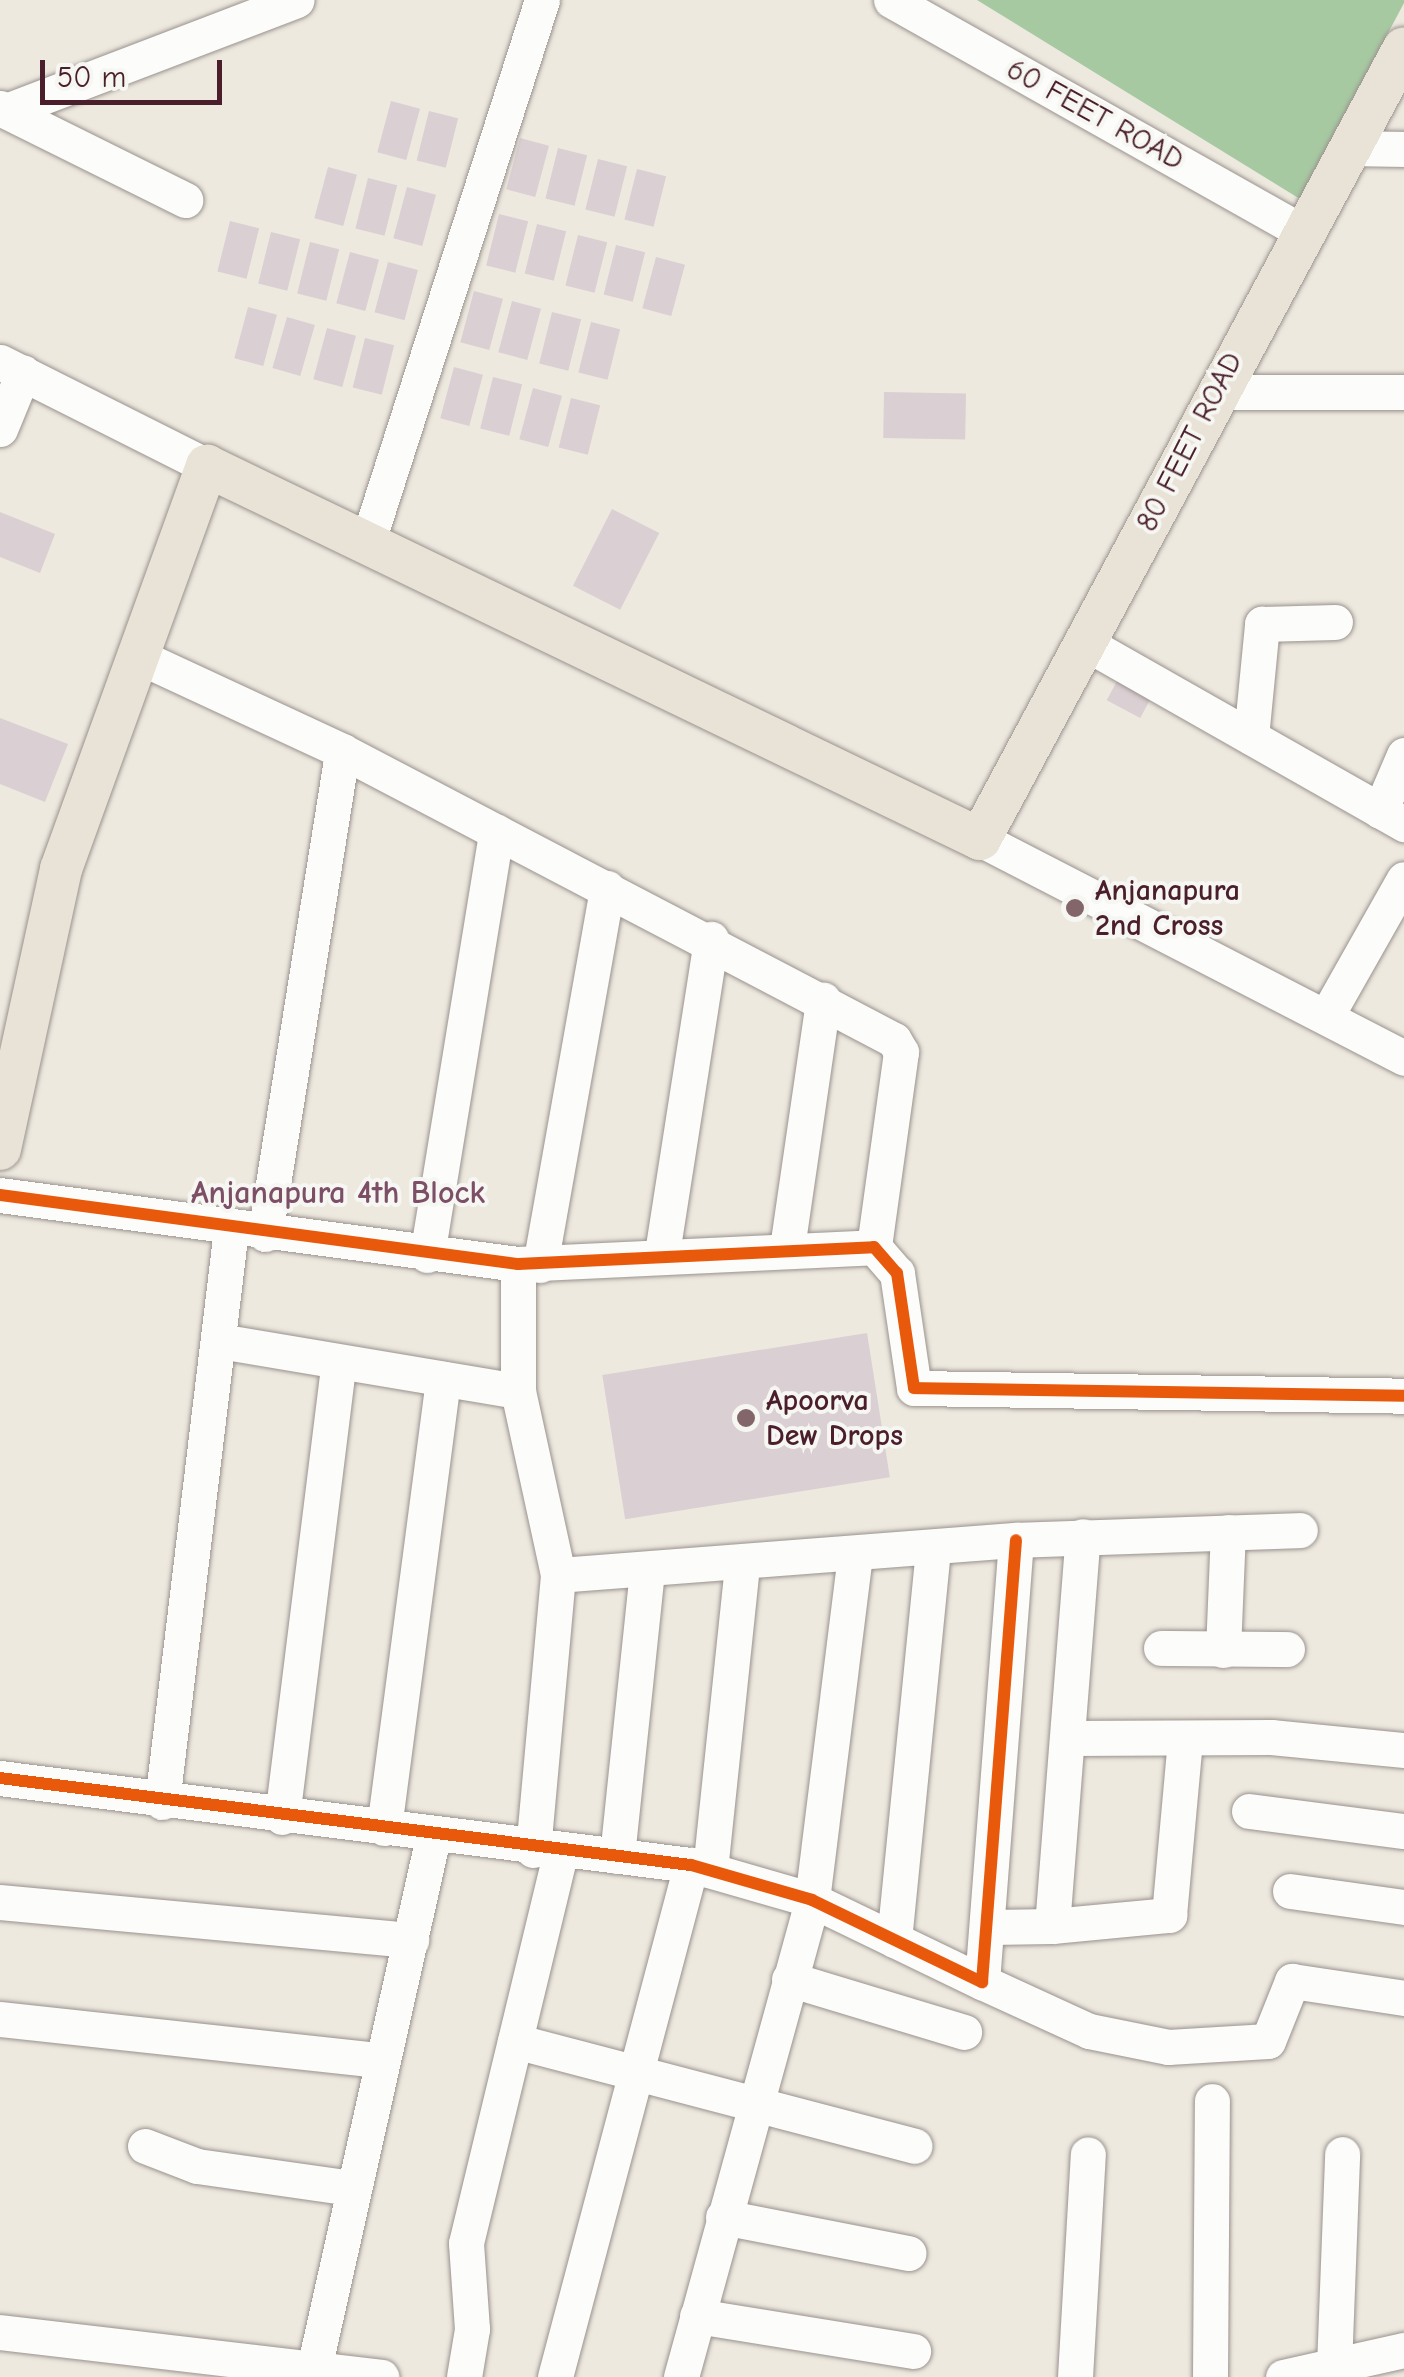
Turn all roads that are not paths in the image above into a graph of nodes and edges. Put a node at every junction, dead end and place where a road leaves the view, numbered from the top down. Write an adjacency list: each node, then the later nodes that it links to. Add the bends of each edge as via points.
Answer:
1 (296, 0): 5 (street)
2 (542, 0): 15 (street)
3 (891, 0): 9 (street, 60 FEET ROAD)
4 (1404, 48): 6 (main road, 80 FEET ROAD)
5 (3, 110): 8 (street)
6 (1348, 148): 7 (street); 9 (main road, 80 FEET ROAD)
7 (1404, 149)
8 (186, 200)
9 (1300, 230): 11 (main road, 80 FEET ROAD)
10 (12, 368): 13 (street); 14 (street)
11 (1216, 392): 12 (street); 17 (main road, 80 FEET ROAD)
12 (1404, 392)
13 (0, 429)
14 (207, 466): 15 (main road); 18 (main road)
15 (367, 544): 24 (main road)
16 (1336, 622): 19 (street, via 1262,624)
17 (1087, 644): 19 (street); 24 (main road, 80 FEET ROAD)
18 (142, 658): 20 (street); 31 (main road, via 61,870)
19 (1251, 737): 22 (street)
20 (342, 751): 23 (street); 33 (street)
21 (1404, 755): 22 (street)
22 (1392, 818)
23 (496, 832): 26 (street); 37 (street)
24 (980, 840): 29 (street)
25 (1404, 880): 29 (street)
26 (607, 888): 27 (street); 38 (street)
27 (711, 940): 28 (street); 36 (street)
28 (823, 1000): 34 (street); 35 (street, via 901,1052)
29 (1326, 1014): 30 (street)
30 (1404, 1058)
31 (0, 1150)
32 (0, 1195): 33 (street)
33 (248, 1232): 37 (street); 39 (street)
34 (787, 1248): 35 (street); 36 (street)
35 (874, 1248): 43 (street, via 897,1273 914,1388)
36 (662, 1253): 38 (street)
37 (427, 1256): 38 (street)
38 (529, 1264): 42 (street)
39 (219, 1341): 40 (street); 60 (street)
40 (339, 1362): 41 (street); 62 (street)
41 (442, 1379): 42 (street); 63 (street)
42 (518, 1391): 52 (street)
43 (1404, 1396)
44 (1300, 1530): 45 (street)
45 (1228, 1532): 46 (street); 55 (street)
46 (1083, 1536): 47 (street); 56 (street)
47 (1016, 1540): 48 (street); 74 (street)
48 (932, 1547): 49 (street); 76 (street)
49 (855, 1555): 50 (street); 70 (street)
50 (742, 1564): 51 (street); 68 (street)
51 (647, 1572): 52 (street); 67 (street)
52 (558, 1574): 66 (street)
53 (1160, 1648): 55 (street)
54 (1288, 1649): 55 (street)
55 (1223, 1650)
56 (1071, 1738): 57 (street); 73 (street)
57 (1185, 1740): 58 (street); 73 (street, via 1169,1915)
58 (1404, 1750)
59 (0, 1778): 60 (street)
60 (162, 1802): 62 (street)
61 (1249, 1810): 64 (street)
62 (282, 1817): 63 (street)
63 (384, 1828): 65 (street)
64 (1404, 1831)
65 (434, 1837): 66 (street); 75 (street)
66 (546, 1852): 67 (street); 82 (street)
67 (618, 1856): 68 (street)
68 (701, 1868): 70 (street); 84 (street)
69 (1290, 1891): 72 (street)
70 (812, 1900): 76 (street); 77 (street)
71 (0, 1902): 75 (street)
72 (1404, 1907)
73 (1052, 1926): 74 (street)
74 (991, 1927): 78 (street)
75 (411, 1940): 83 (street)
76 (894, 1940): 78 (street)
77 (789, 1979): 81 (street); 86 (street)
78 (982, 1982): 79 (street, via 1089,2032 1168,2046 1268,2041 1292,1980)
79 (1404, 1998)
80 (0, 2018): 83 (street)
81 (964, 2032)
82 (514, 2041): 84 (street); 101 (street, via 466,2242 472,2329)
83 (378, 2060): 91 (street)
84 (634, 2069): 86 (street); 102 (street)
85 (1212, 2101): 105 (street)
86 (754, 2102): 88 (street); 92 (street)
87 (145, 2146): 91 (street, via 198,2166)
88 (914, 2146)
89 (1088, 2154): 104 (street)
90 (1342, 2154): 99 (street)
91 (352, 2188): 98 (street)
92 (723, 2217): 93 (street); 94 (street)
93 (909, 2253)
94 (697, 2316): 97 (street); 103 (street)
95 (0, 2332): 98 (street)
96 (1404, 2350): 99 (street)
97 (913, 2351)
98 (315, 2364): 100 (street)
99 (1334, 2367): 106 (street)
100 (379, 2377)
101 (464, 2377)
102 (555, 2377)
103 (681, 2377)
104 (1075, 2377)
105 (1210, 2377)
106 (1283, 2377)

